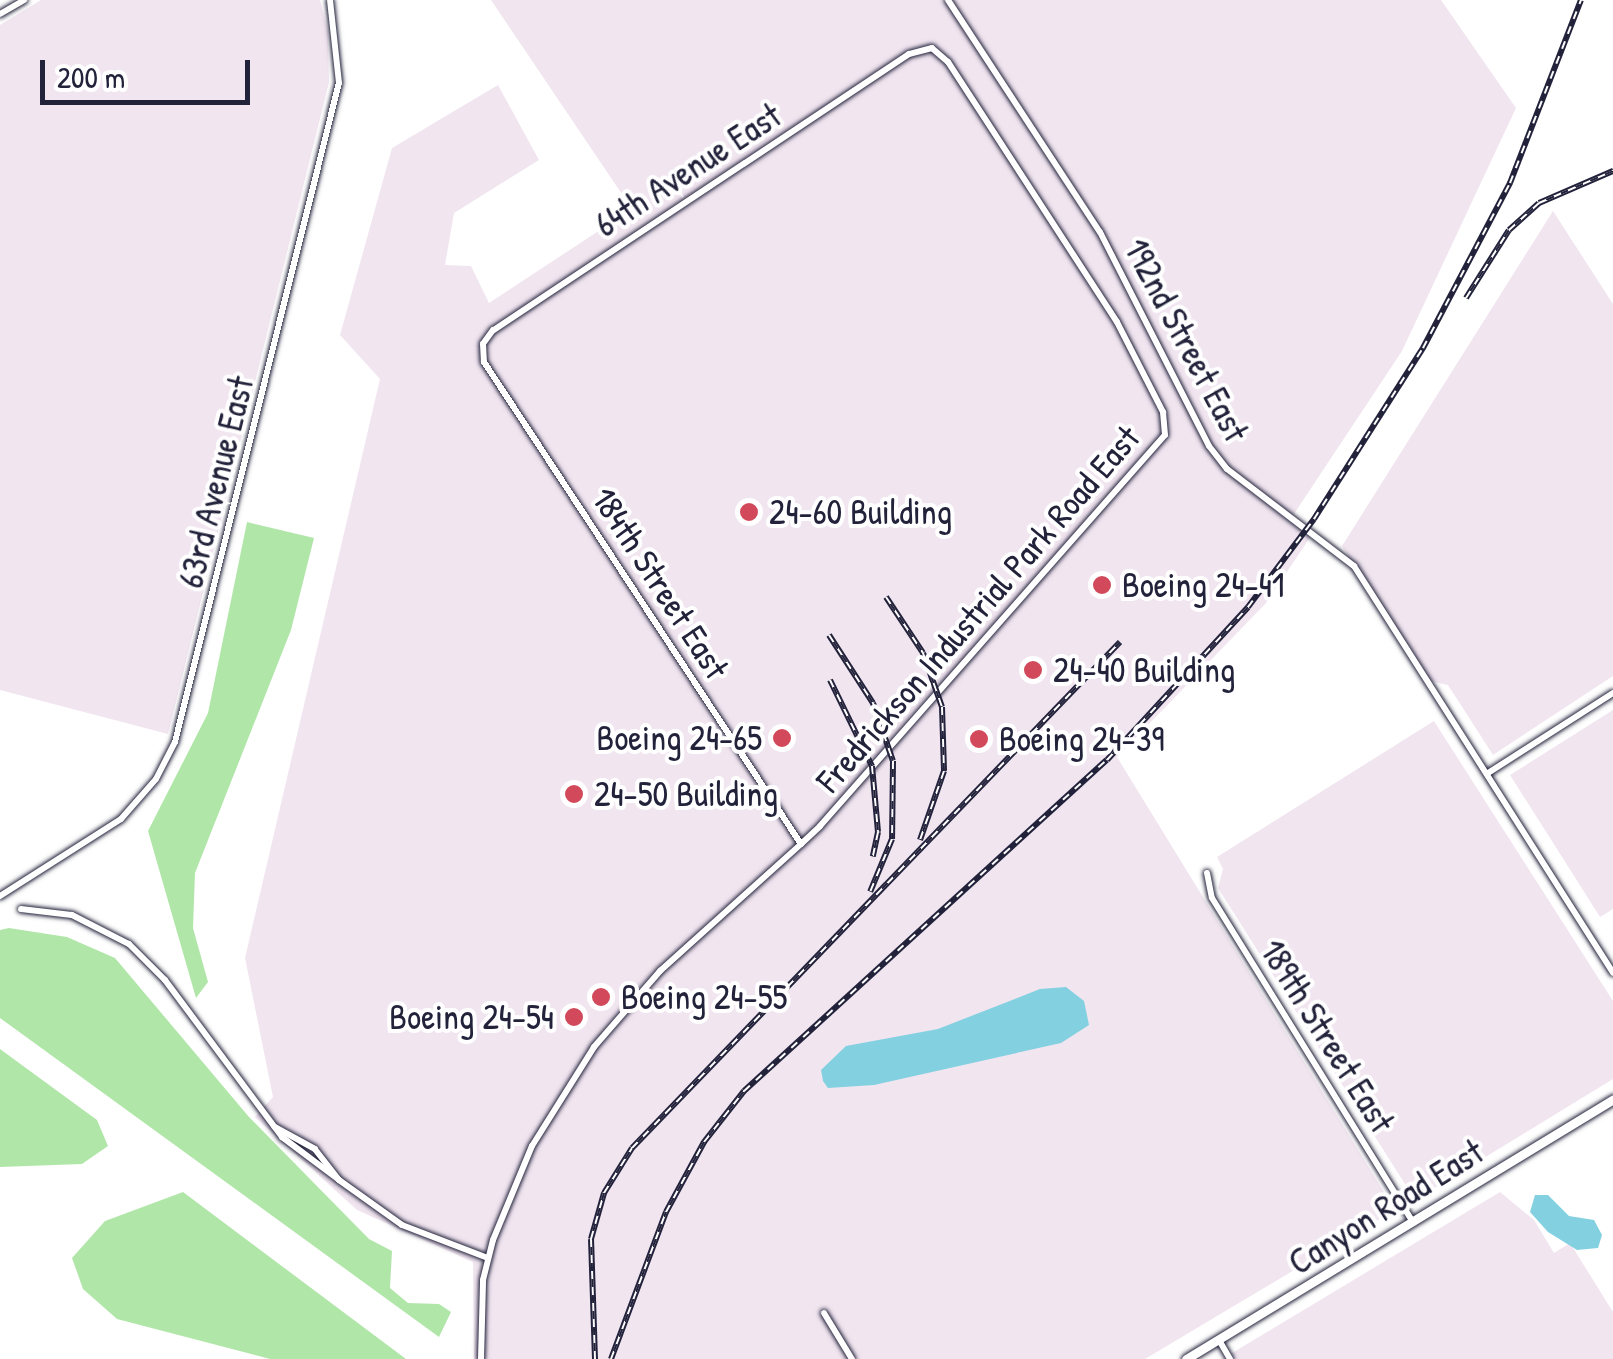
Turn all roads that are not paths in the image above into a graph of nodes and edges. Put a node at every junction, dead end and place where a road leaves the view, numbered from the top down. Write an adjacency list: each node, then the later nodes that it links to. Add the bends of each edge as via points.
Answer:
1 (24, 0): 4 (street)
2 (330, 0): 11 (street, 63rd Avenue East, via 339,83 175,742 156,780 121,819)
3 (948, 0): 8 (street, 192nd Street East, via 1100,232 1209,446 1228,469 1354,566)
4 (0, 14)
5 (483, 348): 6 (street, 64th Avenue East, via 493,330 555,288 910,54 932,48 948,62 1117,322); 9 (street, 184th Street East, via 484,362)
6 (1166, 425): 9 (street, Fredrickson Industrial Park Road East, via 1157,448)
7 (1613, 693): 8 (street)
8 (1488, 773): 13 (street, 192nd Street East)
9 (801, 844): 18 (street, Fredrickson Industrial Park Road East, via 660,971 594,1047 532,1146)
10 (1208, 873): 17 (street, 189th Street East, via 1212,898)
11 (0, 896)
12 (21, 909): 15 (street, via 72,915 129,944)
13 (1613, 972)
14 (1613, 1099): 17 (main road, Canyon Road East)
15 (275, 1126): 16 (street, via 320,1171); 16 (street, via 315,1149)
16 (339, 1180): 18 (street, via 402,1225)
17 (1413, 1222): 20 (main road, Canyon Road East)
18 (488, 1258): 21 (street, Fredrickson Industrial Park Road East)
19 (824, 1313): 22 (street)
20 (1219, 1340): 23 (main road, Canyon Road East); 24 (street)
21 (481, 1359)
22 (852, 1359)
23 (1186, 1359)
24 (1230, 1359)

